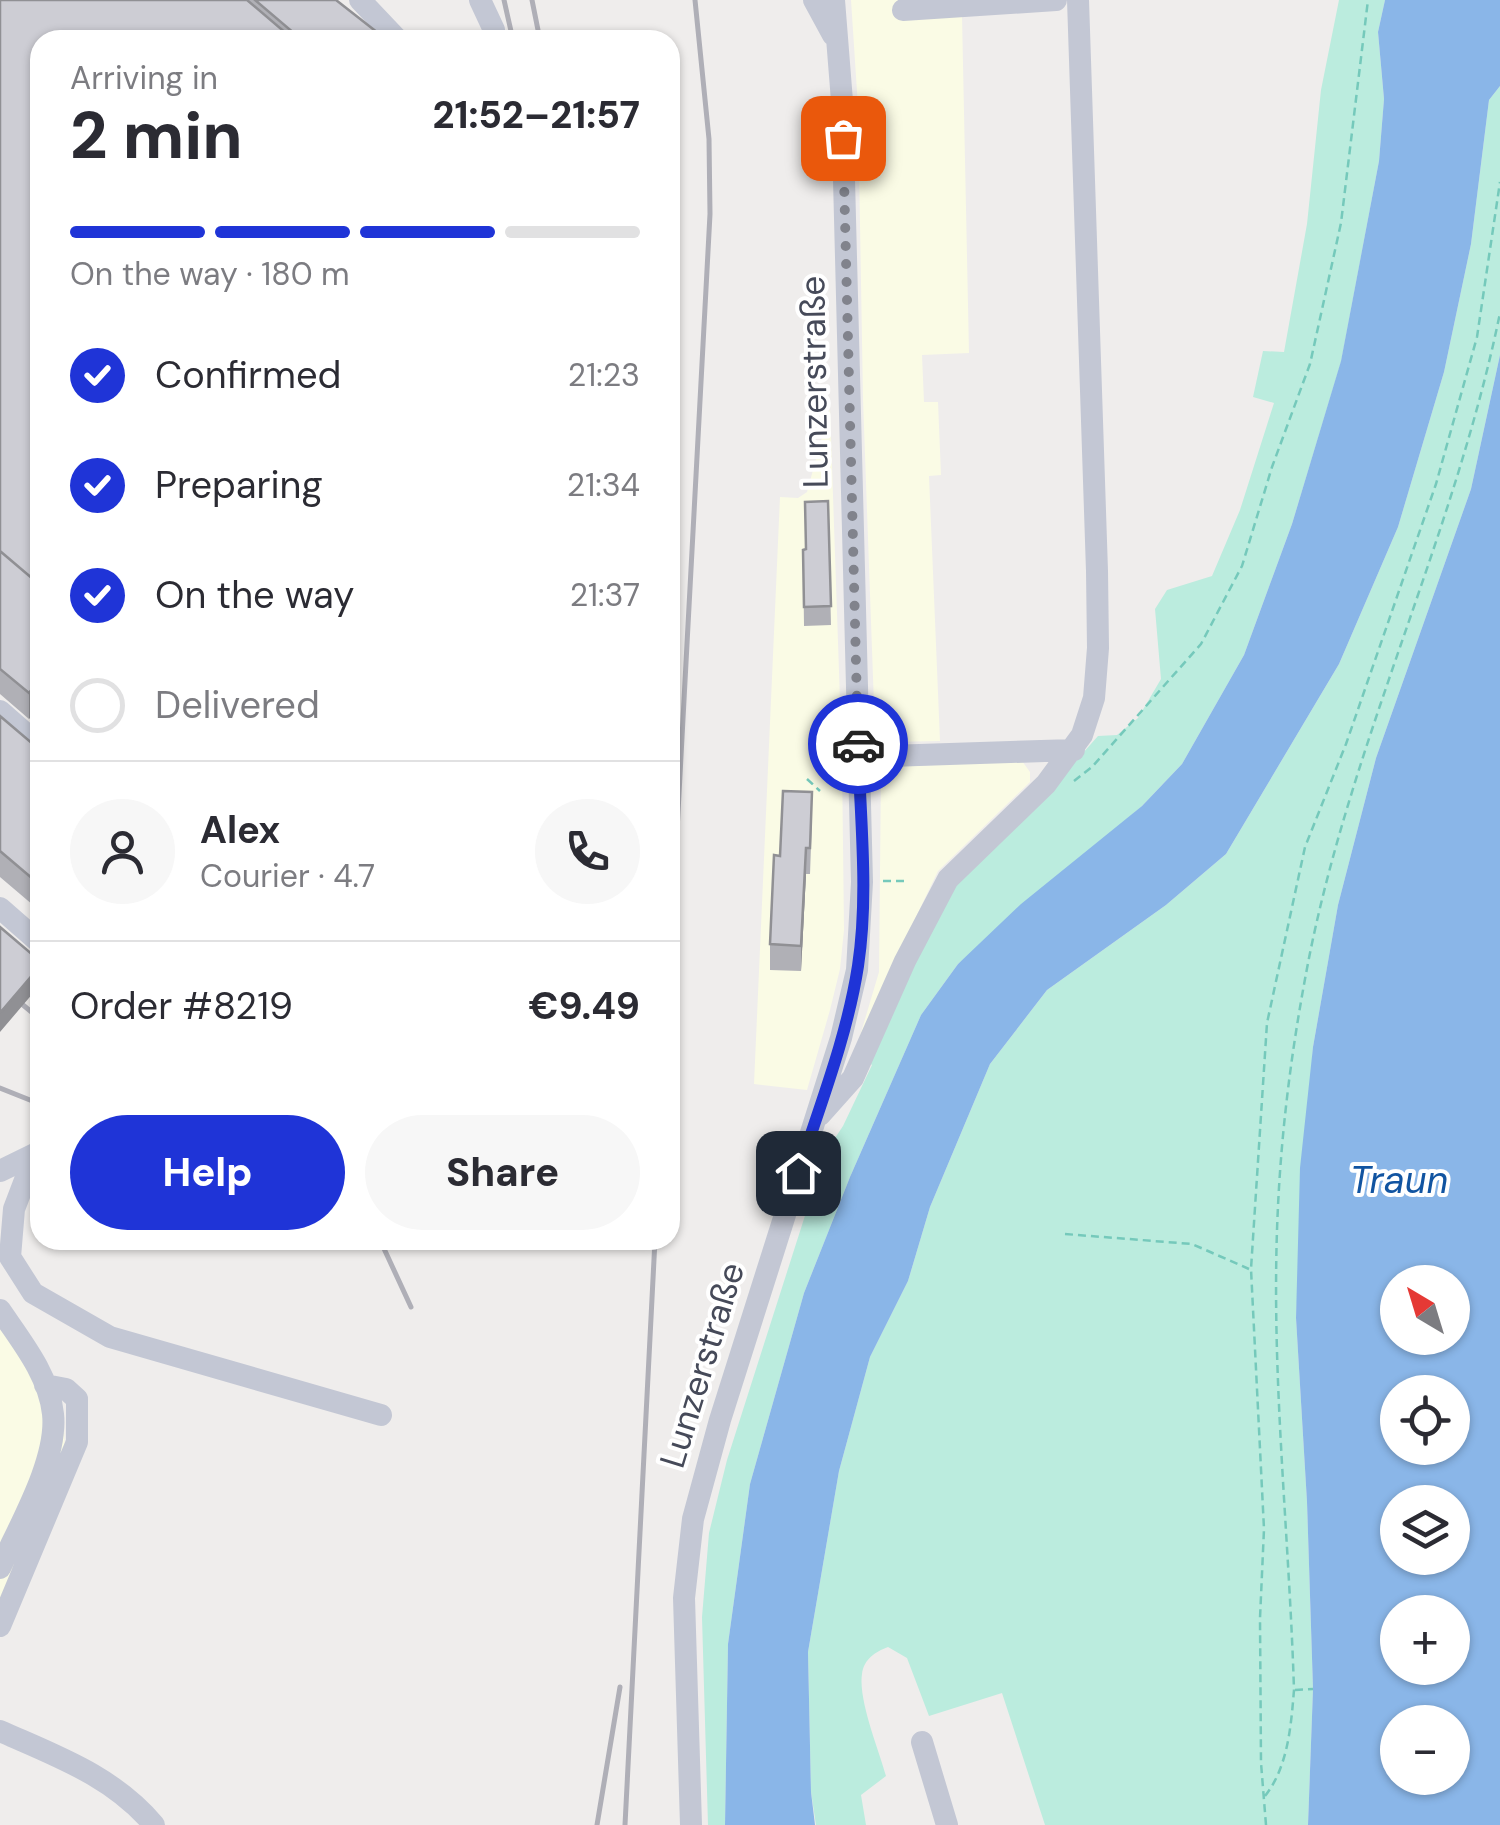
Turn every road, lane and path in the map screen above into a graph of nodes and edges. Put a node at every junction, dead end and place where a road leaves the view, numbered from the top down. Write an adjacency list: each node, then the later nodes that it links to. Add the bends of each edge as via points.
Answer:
1 (360, 0): 8 (street)
2 (480, 0): 9 (street)
3 (1056, 0): 7 (street)
4 (1078, 0): 14 (street, via 1098,648 1094,698)
5 (1368, 0): 17 (path, via 1341,223 1322,312 1242,566 1201,644 1092,768)
6 (828, 2): 15 (street, Lunzerstraße, via 839,47)
7 (903, 10)
8 (388, 30)
9 (494, 30)
10 (1500, 182): 28 (path, via 1476,337 1436,484 1305,847 1268,1023)
11 (1500, 313): 35 (path, via 1467,444 1324,886 1288,1079 1277,1298)
12 (0, 711): 13 (street)
13 (30, 737)
14 (1078, 743): 15 (street); 23 (street, via 948,879 853,1078)
15 (858, 757): 23 (street, Lunzerstraße, via 860,949)
16 (807, 779): 18 (path)
17 (1063, 790)
18 (820, 791)
19 (877, 881): 20 (path)
20 (906, 881)
21 (0, 908): 22 (street)
22 (30, 934)
23 (814, 1122): 40 (street, Lunzerstraße, via 693,1519 684,1598)
24 (30, 1157): 26 (street)
25 (30, 1167): 31 (street, via 14,1209 10,1257 32,1293 110,1336)
26 (0, 1171)
27 (1065, 1234): 28 (path, via 1192,1244)
28 (1251, 1269): 38 (path, via 1264,1529)
29 (0, 1310): 30 (street)
30 (45, 1385): 32 (street, via 53,1412 48,1453); 33 (street, via 77,1399 78,1442)
31 (380, 1415)
32 (0, 1568)
33 (0, 1626)
34 (1312, 1689): 35 (path)
35 (1294, 1690): 38 (path, via 1290,1734)
36 (0, 1730): 39 (street, via 99,1776)
37 (922, 1742): 41 (street)
38 (1264, 1798): 42 (path)
39 (154, 1825)
40 (691, 1825)
41 (948, 1825)
42 (1266, 1825)

